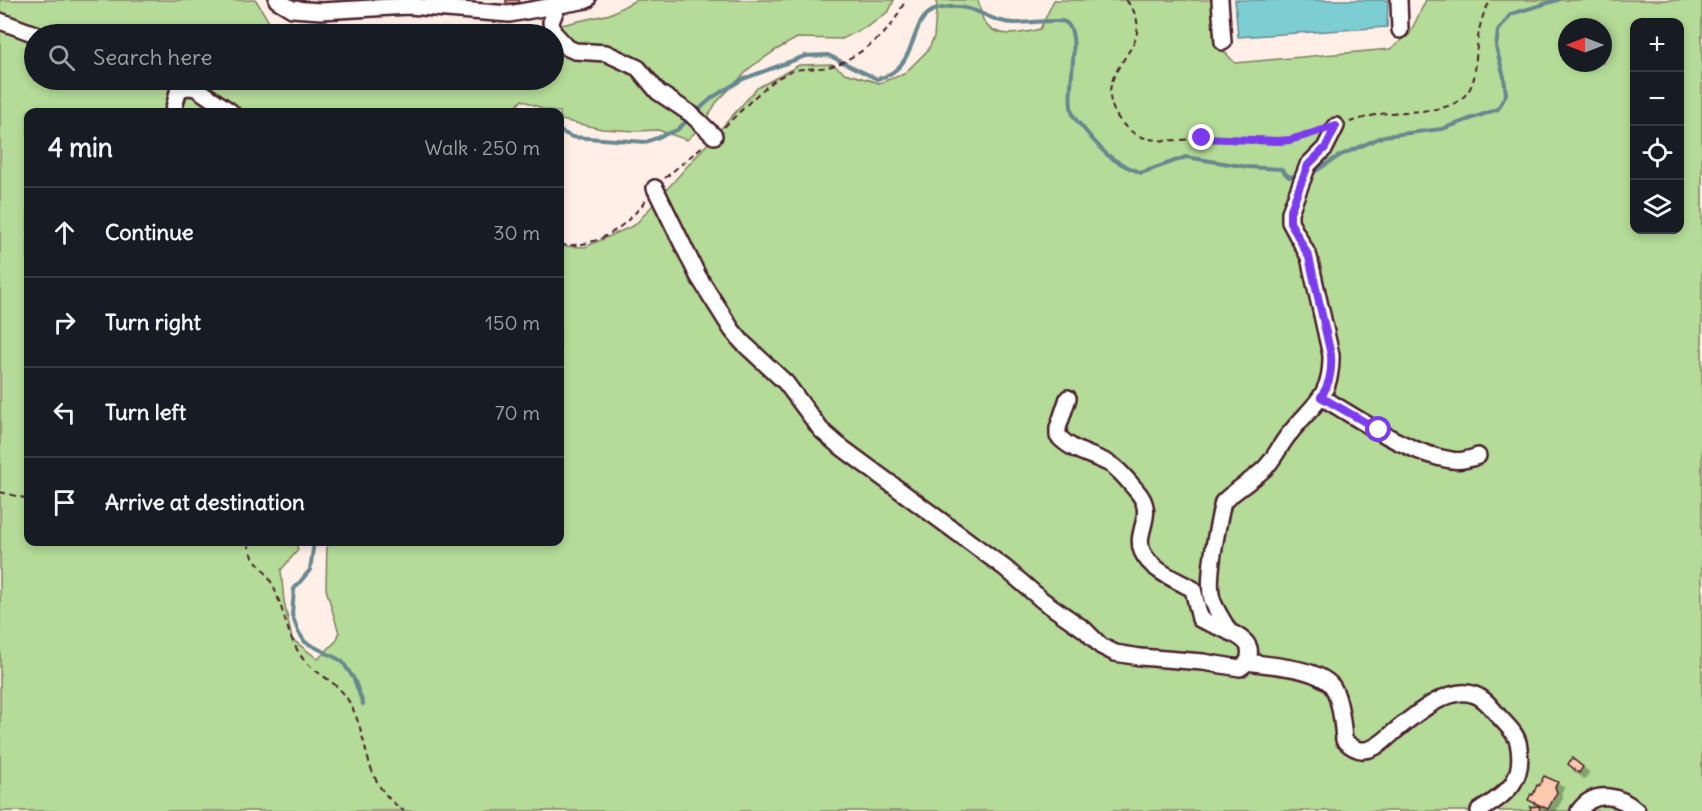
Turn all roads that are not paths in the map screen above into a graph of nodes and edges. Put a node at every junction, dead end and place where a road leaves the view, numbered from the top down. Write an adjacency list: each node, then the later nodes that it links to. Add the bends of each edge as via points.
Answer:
1 (277, 0): 7 (street, via 292,9)
2 (587, 0): 5 (street)
3 (1220, 0): 13 (street)
4 (1399, 0): 12 (street)
5 (566, 2): 8 (street, via 509,14); 10 (street)
6 (409, 3): 7 (street); 8 (street)
7 (321, 5)
8 (491, 7)
9 (0, 21): 11 (street)
10 (551, 24)
11 (24, 30)
12 (1400, 30)
13 (1223, 42)
14 (564, 44): 20 (street, via 575,51 606,53 638,68 658,92 691,114)
15 (178, 90): 17 (street)
16 (199, 90): 18 (street)
17 (174, 108)
18 (225, 108)
19 (1336, 126): 22 (street, via 1325,148 1308,165 1290,212 1290,222 1309,257 1331,355 1332,371)
20 (714, 136)
21 (655, 188): 26 (street, via 698,276 732,330 786,383 837,444 1108,650 1240,668)
22 (1321, 397): 24 (street, via 1418,450 1453,461); 25 (street, via 1265,469 1223,502 1211,594)
23 (1068, 398): 25 (street, via 1058,436 1067,446 1112,465 1138,491 1146,513 1142,552 1161,572 1192,589 1200,619)
24 (1478, 456)
25 (1229, 632): 26 (street, via 1246,642 1250,649)
26 (1248, 662): 27 (street, via 1311,673 1326,681 1336,693 1344,740 1356,749 1373,748 1437,700 1460,692 1475,694 1512,731 1520,752 1519,771 1512,784 1501,799)
27 (1479, 811)
28 (1579, 811): 29 (street, via 1591,799 1602,797 1624,800)
29 (1637, 811)

